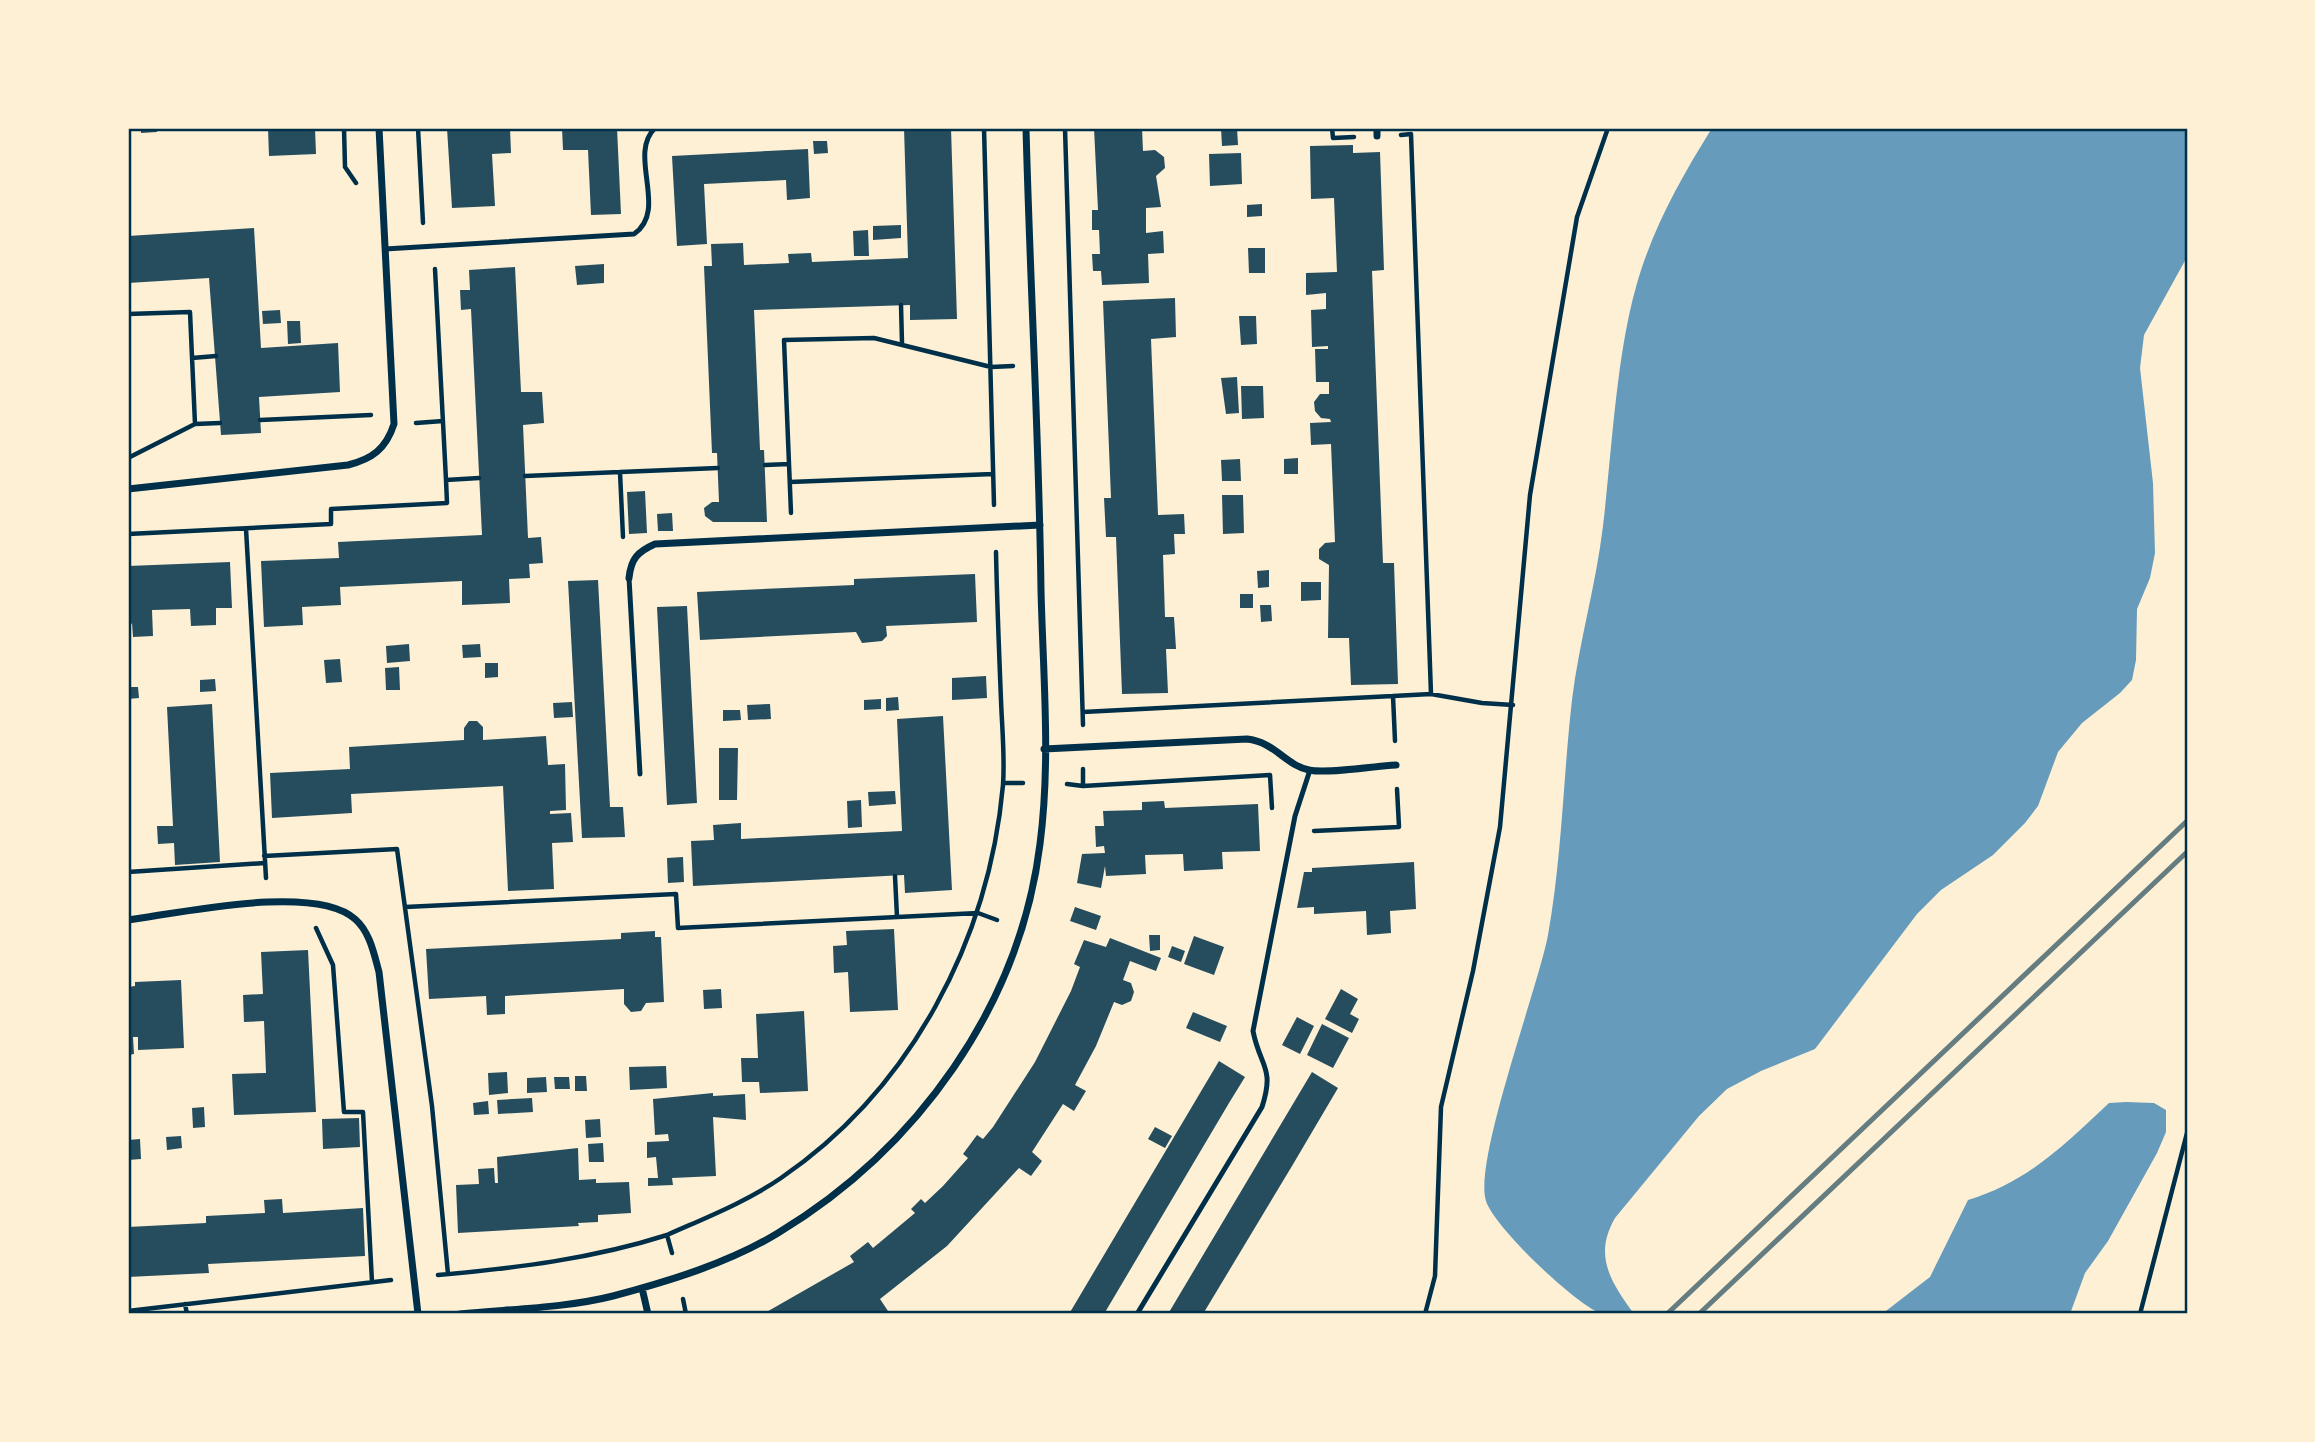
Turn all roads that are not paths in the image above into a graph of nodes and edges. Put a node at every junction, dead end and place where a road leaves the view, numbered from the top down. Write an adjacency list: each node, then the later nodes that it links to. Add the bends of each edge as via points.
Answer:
1 (379, 128): 4 (street)
2 (655, 128): 4 (lane, via 646,145 649,212 634,234)
3 (1026, 128): 6 (street)
4 (385, 249): 5 (street, via 394,424 389,440 378,452 348,465)
5 (128, 489)
6 (1040, 526): 7 (street, via 671,542 640,551 631,562); 8 (street)
7 (629, 578): 11 (lane)
8 (1044, 749): 10 (street, via 1247,739 1274,747); 13 (street, via 1040,844 1021,929 983,1021 936,1094 910,1126 846,1187 776,1235)
9 (1396, 765): 10 (street)
10 (1310, 770): 17 (lane, via 1295,816 1253,1031 1269,1085 1262,1107)
11 (640, 774)
12 (128, 920): 14 (street, via 290,900 336,908 355,918 366,932 379,972)
13 (642, 1288): 15 (street, via 608,1297); 16 (street)
14 (418, 1314)
15 (460, 1314)
16 (648, 1314)
17 (1137, 1314)

